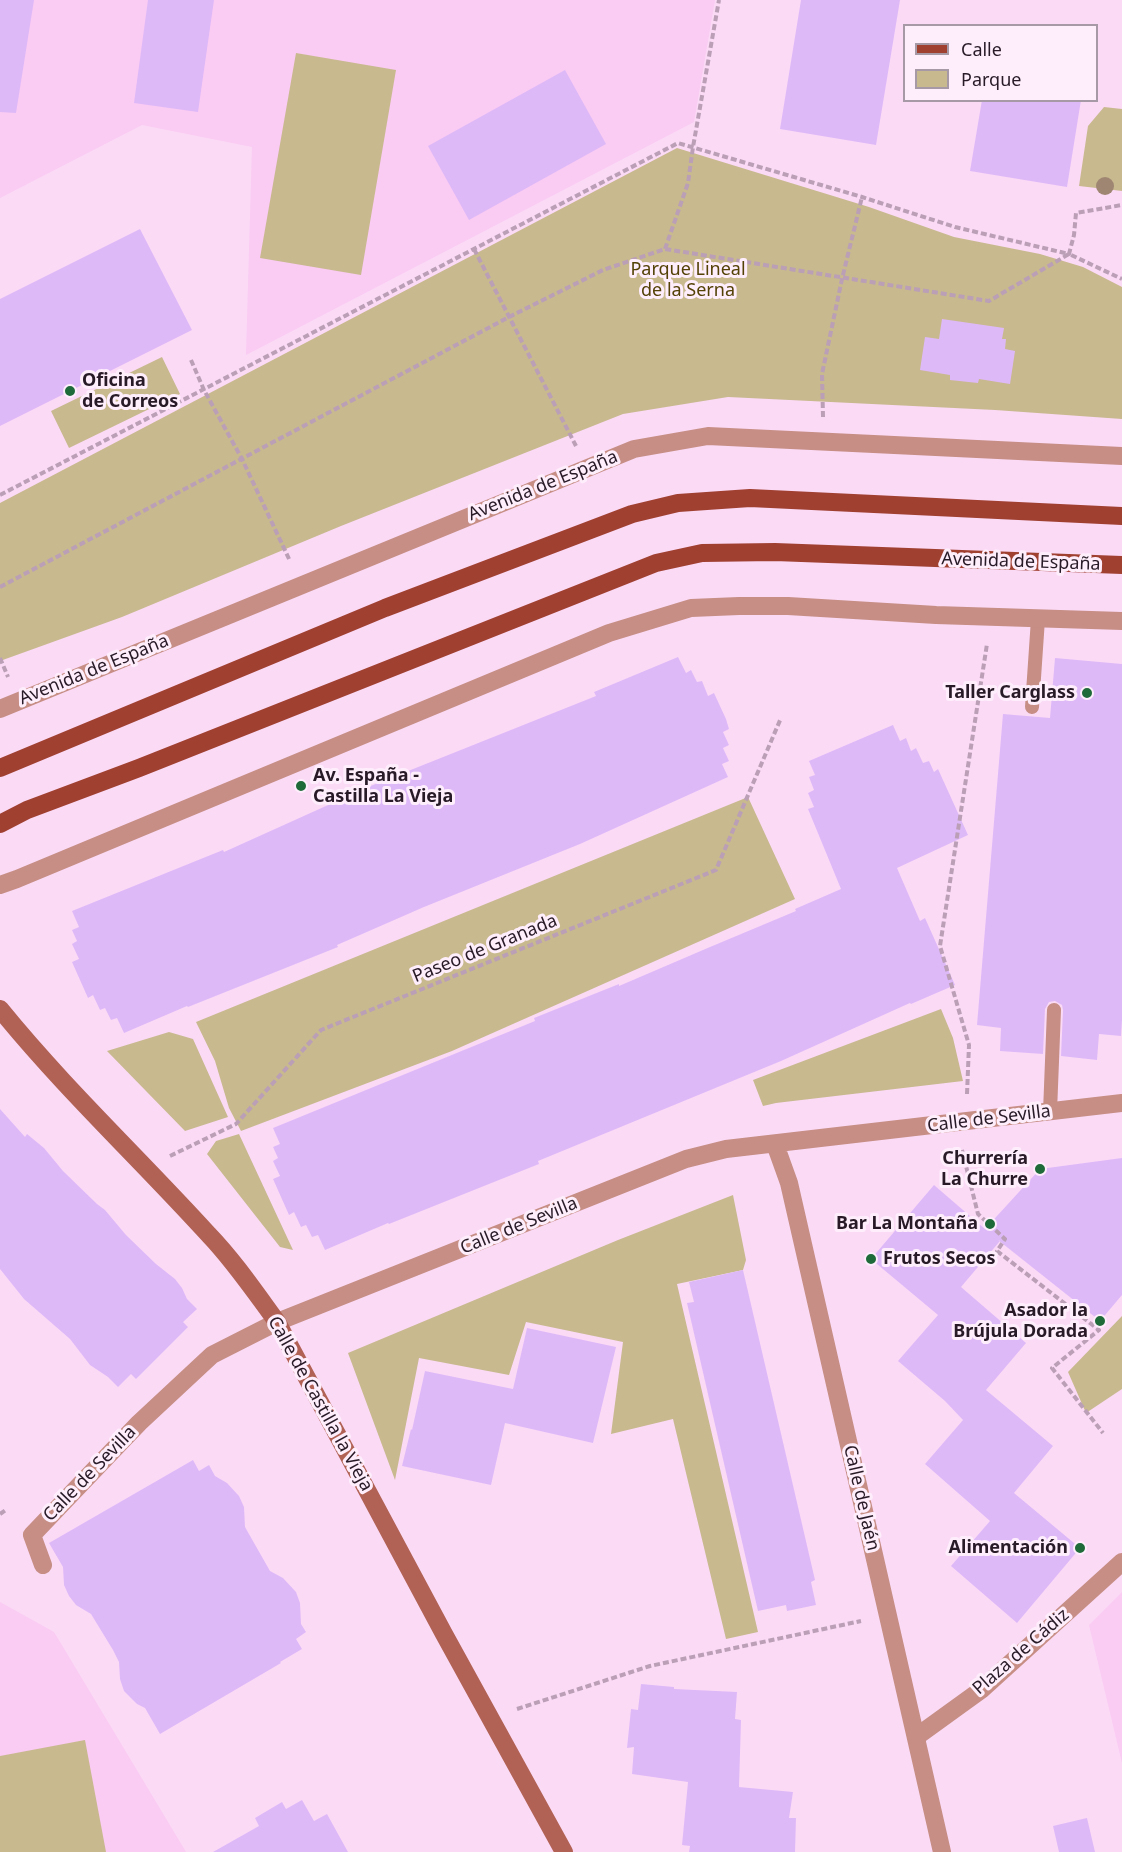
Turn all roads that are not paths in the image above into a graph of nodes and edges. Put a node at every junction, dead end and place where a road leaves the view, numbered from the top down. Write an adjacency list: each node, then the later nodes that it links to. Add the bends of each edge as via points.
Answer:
1 (1122, 456): 7 (street, Avenida de España, via 708,436 634,449)
2 (1122, 516): 8 (main road, via 750,498 678,503 632,514 386,608)
3 (1122, 566): 9 (main road, Avenida de España, via 774,552 702,553 656,563 27,810)
4 (1038, 619): 5 (street); 6 (lane); 10 (street, via 788,606 692,608 609,633)
5 (1122, 621)
6 (1032, 707)
7 (0, 709)
8 (0, 768)
9 (0, 824)
10 (8, 882): 11 (street)
11 (0, 892)
12 (0, 1010): 17 (main road, Calle de Castilla la Vieja, via 82,1103 210,1236)
13 (1054, 1010): 15 (lane)
14 (1122, 1103): 15 (street, Calle de Sevilla)
15 (1050, 1112): 16 (street, Calle de Sevilla)
16 (775, 1144): 17 (street, Calle de Sevilla, via 726,1149 686,1159); 20 (street, Calle de Jaén, via 789,1183)
17 (276, 1322): 19 (street, Calle de Sevilla, via 212,1355 114,1449 32,1535); 21 (main road, Calle de Castilla la Vieja)
18 (1122, 1562): 20 (street, Plaza de Cádiz, via 981,1690)
19 (43, 1565)
20 (916, 1737): 22 (street, Calle de Jaén)
21 (564, 1852)
22 (942, 1852)

